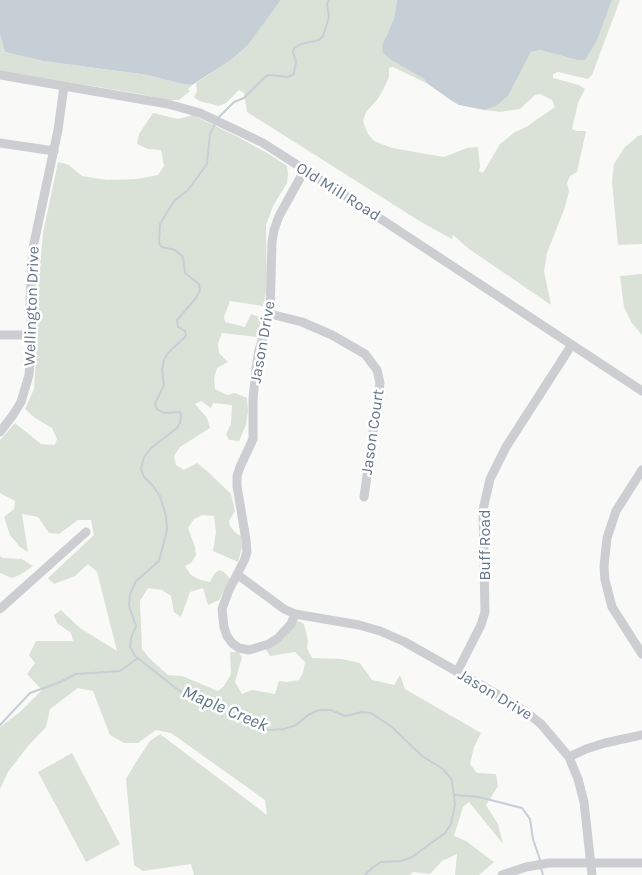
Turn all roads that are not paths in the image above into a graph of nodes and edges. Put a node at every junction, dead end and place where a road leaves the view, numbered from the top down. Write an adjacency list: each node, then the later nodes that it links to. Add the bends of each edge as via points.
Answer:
1 (0, 76): 2 (street, Old Mill Road)
2 (64, 86): 4 (street, Wellington Drive); 5 (street, Old Mill Road, via 146,99 200,113 263,143)
3 (0, 143): 4 (street)
4 (54, 151): 7 (street, Wellington Drive, via 33,248)
5 (304, 171): 6 (street, Jason Drive, via 274,230); 9 (street, Old Mill Road)
6 (270, 314): 13 (street, Jason Court, via 332,335 365,354 377,370 380,383); 15 (street, Jason Drive, via 256,368 253,439 237,476 247,552)
7 (32, 334): 8 (street); 11 (street, Wellington Drive, via 26,388 13,415)
8 (0, 335)
9 (571, 346): 10 (street, Old Mill Road); 20 (street, Buff Road, via 506,446 490,480 483,510 485,612)
10 (642, 391)
11 (0, 432)
12 (642, 470): 19 (street, via 616,511 604,559 612,607)
13 (364, 497)
14 (86, 532): 17 (street)
15 (238, 575): 18 (street, Jason Drive); 18 (street, Jason Drive, via 222,609 227,636 239,648 248,650 269,644 286,631)
16 (0, 596): 17 (street)
17 (3, 607)
18 (295, 614): 20 (street, Jason Drive, via 380,631)
19 (642, 654)
20 (457, 672): 22 (street, Jason Drive, via 526,712 541,724)
21 (642, 735): 22 (street, via 605,743)
22 (569, 758): 23 (street, Jason Drive, via 584,802)
23 (592, 863): 24 (street); 25 (street, via 536,864); 26 (street, Jason Drive)
24 (642, 863)
25 (502, 875)
26 (592, 875)

